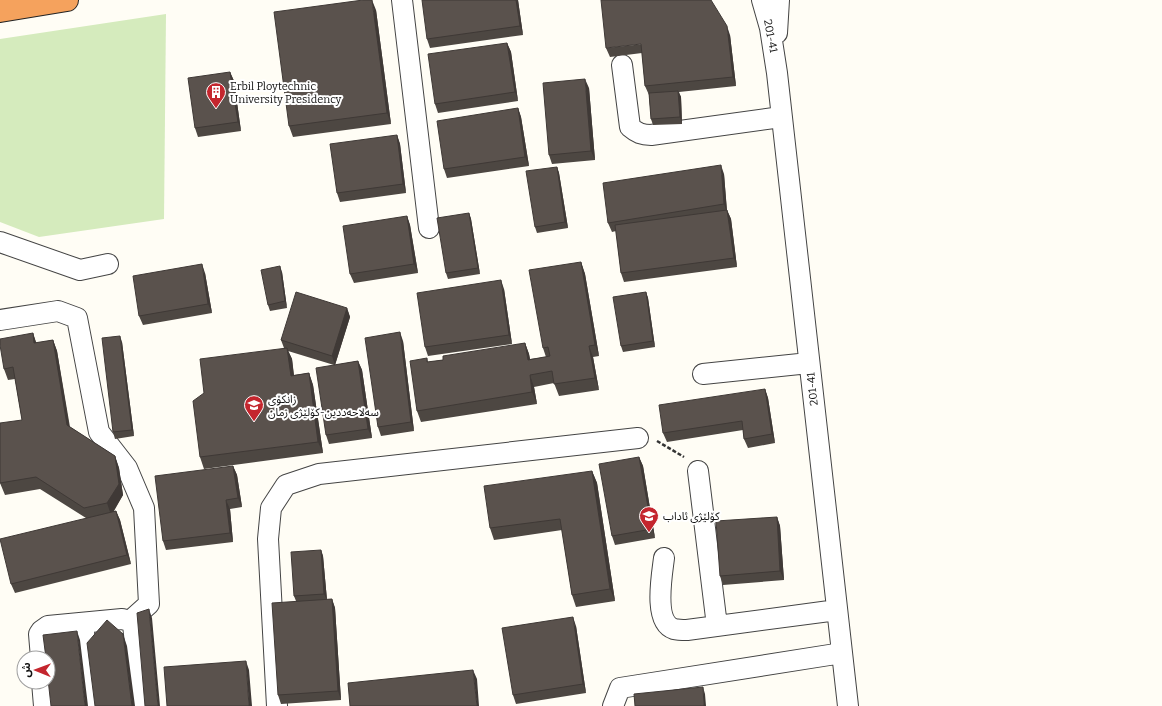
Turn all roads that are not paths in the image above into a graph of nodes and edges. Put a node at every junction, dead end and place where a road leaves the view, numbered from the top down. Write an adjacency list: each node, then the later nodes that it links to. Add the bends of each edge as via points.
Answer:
1 (67, 0): 5 (highway)
2 (402, 0): 9 (street)
3 (762, 0): 7 (street, 201-41, via 770,28)
4 (779, 0): 7 (street, 201-41)
5 (0, 11)
6 (622, 65): 8 (street, via 630,127 641,135)
7 (777, 73): 8 (street, 201-41)
8 (781, 117): 13 (street, 201-41)
9 (429, 228)
10 (0, 242): 11 (street, via 80,270)
11 (108, 264)
12 (0, 320): 19 (street, via 58,311 77,318 100,432 127,468 144,508 149,604)
13 (809, 363): 14 (street); 18 (street, 201-41)
14 (703, 374)
15 (638, 438): 28 (street, via 319,474 286,485 271,508 268,538)
16 (698, 470): 21 (street)
17 (664, 558): 21 (street, via 660,599 663,619 673,629)
18 (837, 610): 21 (street); 23 (street, 201-41)
19 (130, 621): 20 (street, via 122,619); 27 (street, via 133,625)
20 (83, 623): 22 (street, via 48,626 41,630); 26 (street)
21 (717, 626)
22 (40, 650)
23 (842, 653): 29 (street, via 620,688); 30 (street, 201-41)
24 (43, 690): 25 (street)
25 (44, 706)
26 (92, 706)
27 (142, 706)
28 (277, 706)
29 (613, 706)
30 (848, 706)

